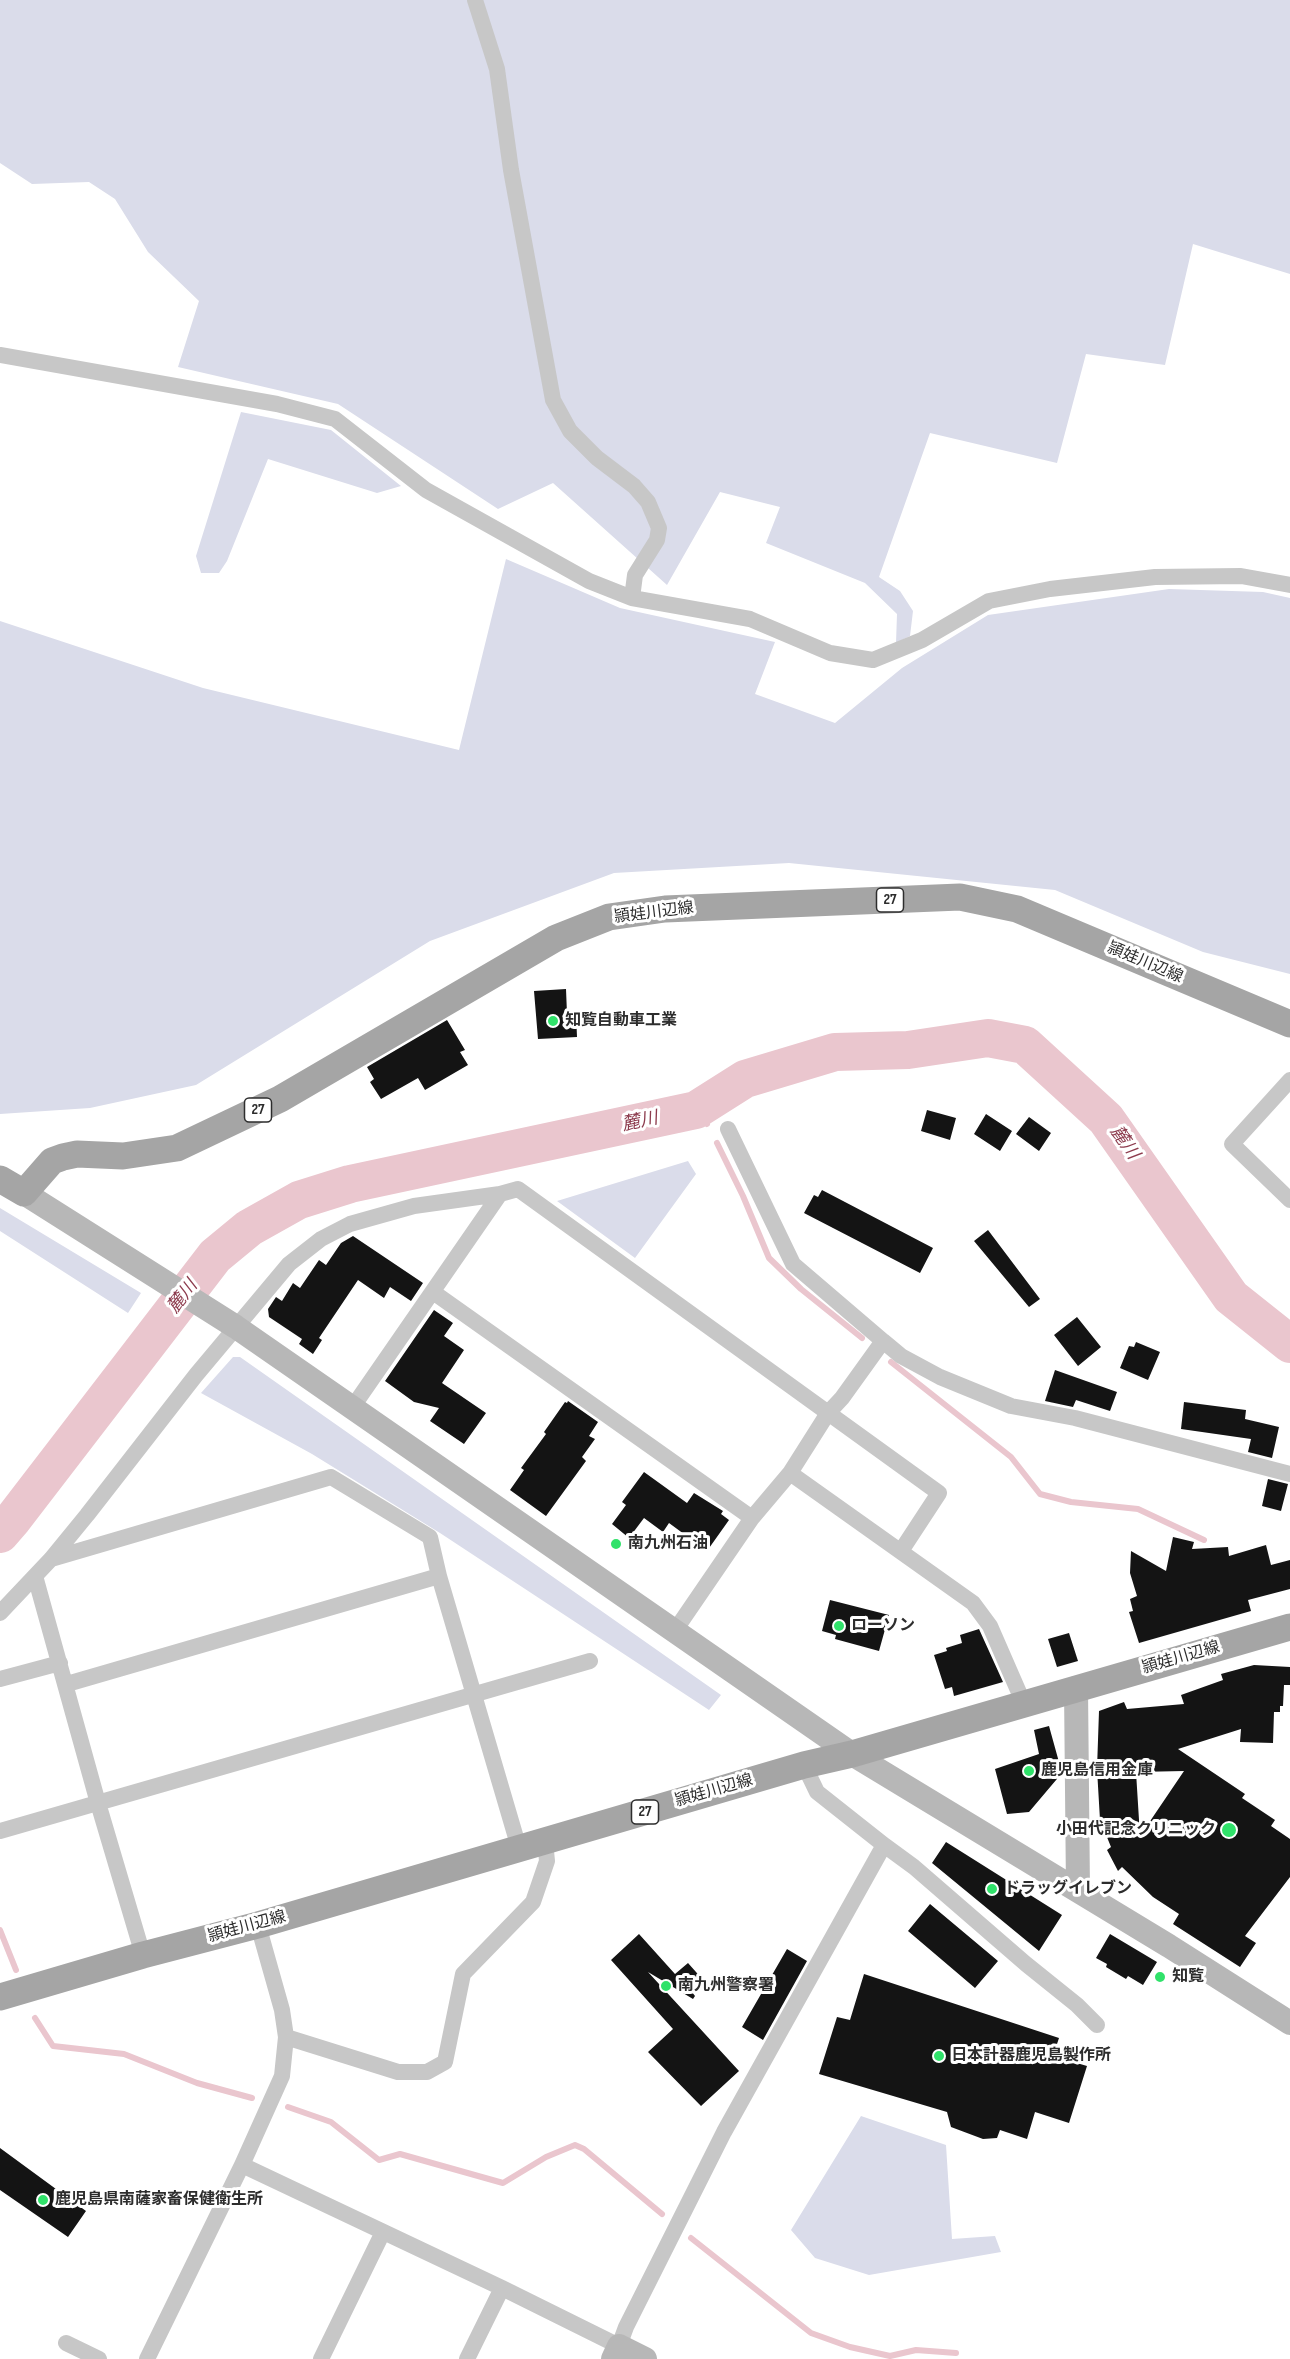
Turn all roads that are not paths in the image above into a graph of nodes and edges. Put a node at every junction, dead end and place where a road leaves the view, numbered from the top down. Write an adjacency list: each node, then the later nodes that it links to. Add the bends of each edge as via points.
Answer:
1 (475, 0): 4 (street, via 497,69 511,170 553,400 570,431 648,502 659,528 657,540 635,575)
2 (0, 355): 4 (street, via 277,404 335,419 426,490 589,581)
3 (1290, 585): 4 (street, via 1241,576 1155,578 1050,589 989,601 921,640 873,660 830,653 750,619)
4 (632, 598)
5 (1290, 1024): 9 (main road, 頴娃川辺線 / 27, via 1017,909 960,897 665,909 609,917 556,938 280,1100 177,1148 123,1156 63,1157 52,1161)
6 (1290, 1080): 11 (street, via 1232,1144)
7 (728, 1129): 14 (street, via 792,1264)
8 (0, 1179): 9 (main road)
9 (24, 1193): 13 (street)
10 (500, 1194): 12 (street); 13 (street, via 414,1206 350,1224 321,1239 289,1264); 16 (street, via 518,1189)
11 (1290, 1200)
12 (433, 1292): 15 (street); 19 (street)
13 (231, 1324): 15 (street); 21 (street, via 196,1375)
14 (882, 1341): 16 (street); 18 (street, via 940,1377 1011,1406 1075,1418)
15 (352, 1408): 26 (street)
16 (828, 1413): 17 (street); 20 (street, via 939,1493)
17 (790, 1473): 19 (street); 20 (street)
18 (1290, 1474)
19 (752, 1518): 26 (street)
20 (901, 1551): 33 (street, via 973,1603 990,1626)
21 (51, 1559): 22 (street); 23 (street, via 331,1477 430,1537)
22 (36, 1576): 24 (street); 28 (street)
23 (439, 1576): 30 (street); 32 (street)
24 (0, 1613)
25 (1290, 1627): 31 (main road, 頴娃川辺線 / 27)
26 (674, 1632): 34 (street)
27 (590, 1661): 32 (street)
28 (60, 1663): 29 (street); 30 (street)
29 (0, 1679)
30 (67, 1684): 36 (street)
31 (1076, 1688): 33 (main road, 頴娃川辺線 / 27); 41 (street)
32 (474, 1696): 36 (street); 40 (street)
33 (1024, 1704): 34 (main road, 頴娃川辺線 / 27)
34 (852, 1754): 35 (main road, 頴娃川辺線 / 27); 41 (street)
35 (804, 1765): 38 (main road, 頴娃川辺線 / 27); 39 (street, via 817,1792)
36 (98, 1803): 37 (street); 43 (street)
37 (0, 1831)
38 (545, 1841): 40 (main road, 頴娃川辺線 / 27); 47 (street, via 547,1861 533,1902 463,1974 445,2062 427,2072 398,2072)
39 (884, 1845): 46 (street); 52 (street, via 724,2132)
40 (519, 1848): 42 (main road, 頴娃川辺線 / 27)
41 (1078, 1890): 45 (street)
42 (258, 1925): 43 (main road, 頴娃川辺線 / 27); 47 (street)
43 (143, 1955): 44 (main road, 頴娃川辺線 / 27)
44 (0, 1996)
45 (1290, 2023)
46 (1097, 2025)
47 (286, 2037): 48 (street, via 282,2076)
48 (242, 2165): 49 (street); 54 (street)
49 (382, 2232): 50 (street); 55 (street)
50 (502, 2288): 52 (street); 56 (street)
51 (66, 2343): 53 (street)
52 (616, 2353): 57 (street)
53 (99, 2359)
54 (147, 2359)
55 (321, 2359)
56 (468, 2359)
57 (645, 2359)

